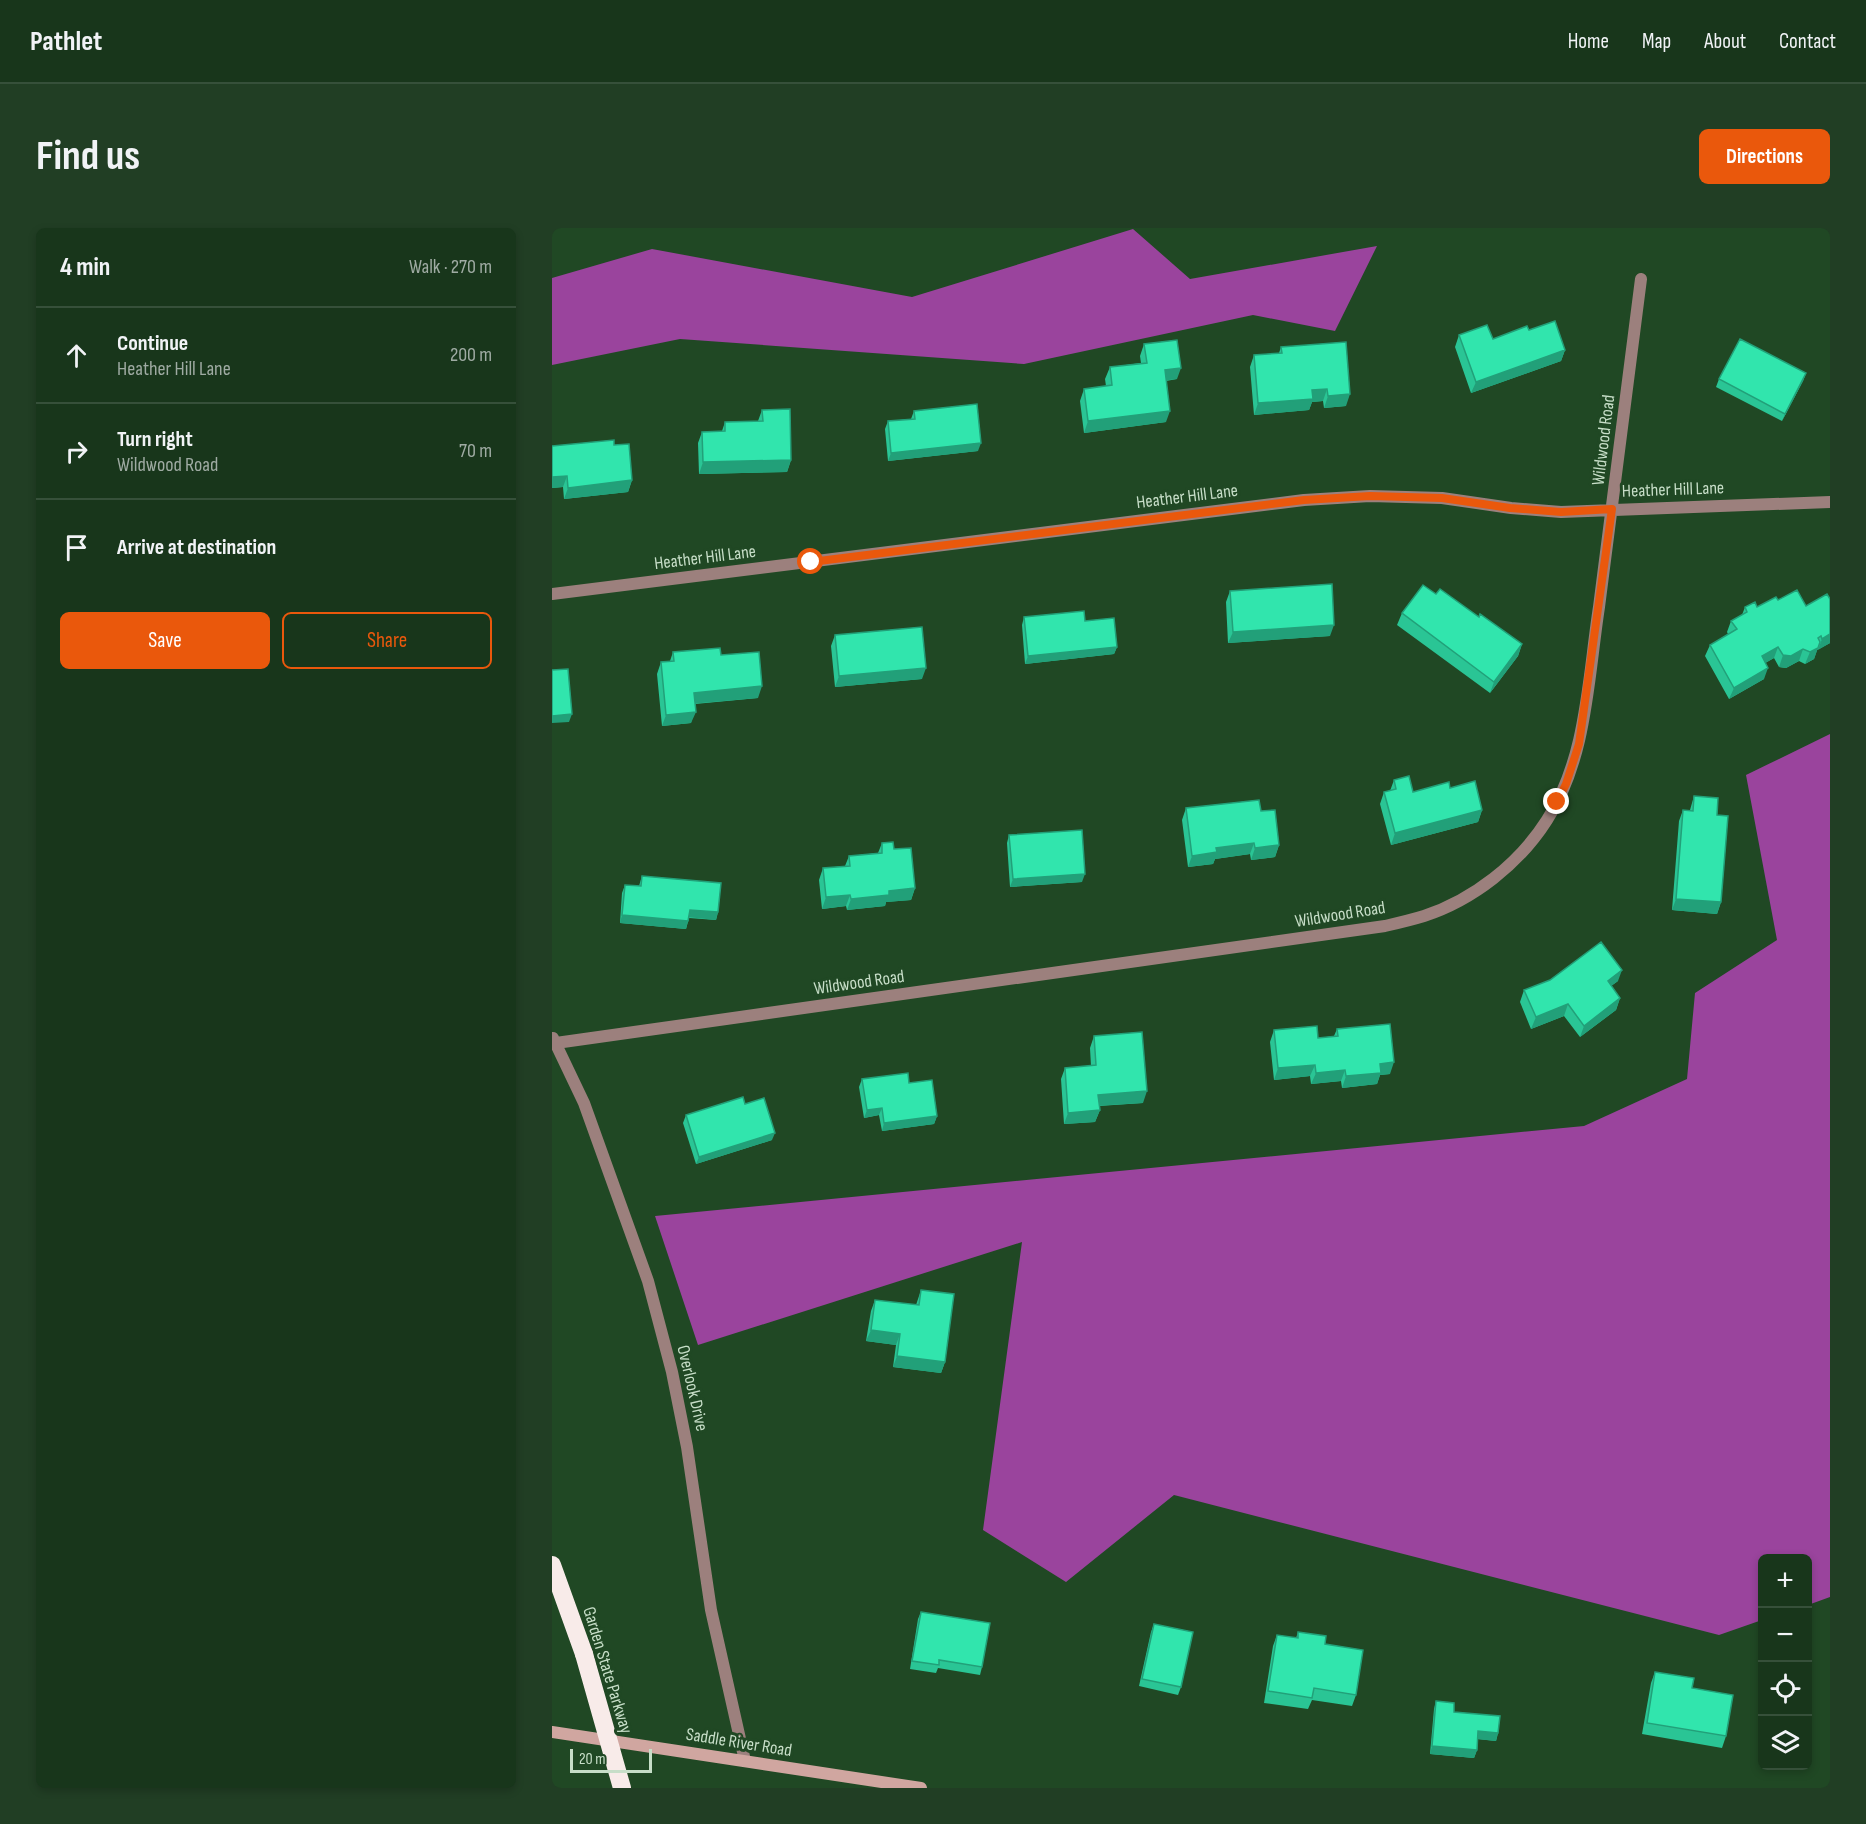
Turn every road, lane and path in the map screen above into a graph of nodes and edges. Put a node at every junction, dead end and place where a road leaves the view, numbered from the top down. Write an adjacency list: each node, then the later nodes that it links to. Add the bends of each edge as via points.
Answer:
1 (1641, 279): 3 (street, Wildwood Road)
2 (1830, 502): 3 (street, Heather Hill Lane)
3 (1612, 509): 4 (street, Heather Hill Lane, via 1561,512 1442,498 1370,496 1304,500); 5 (street, Wildwood Road, via 1579,744 1566,784 1547,821 1521,853 1463,899 1425,916 1385,926)
4 (552, 594)
5 (554, 1040): 8 (street, Overlook Drive, via 584,1103 648,1281 687,1448 711,1610)
6 (552, 1565): 9 (highway, Garden State Parkway, bridge, via 584,1654)
7 (552, 1732): 8 (main road, Saddle River Road)
8 (745, 1761): 10 (main road, Saddle River Road)
9 (622, 1788)
10 (921, 1788)

